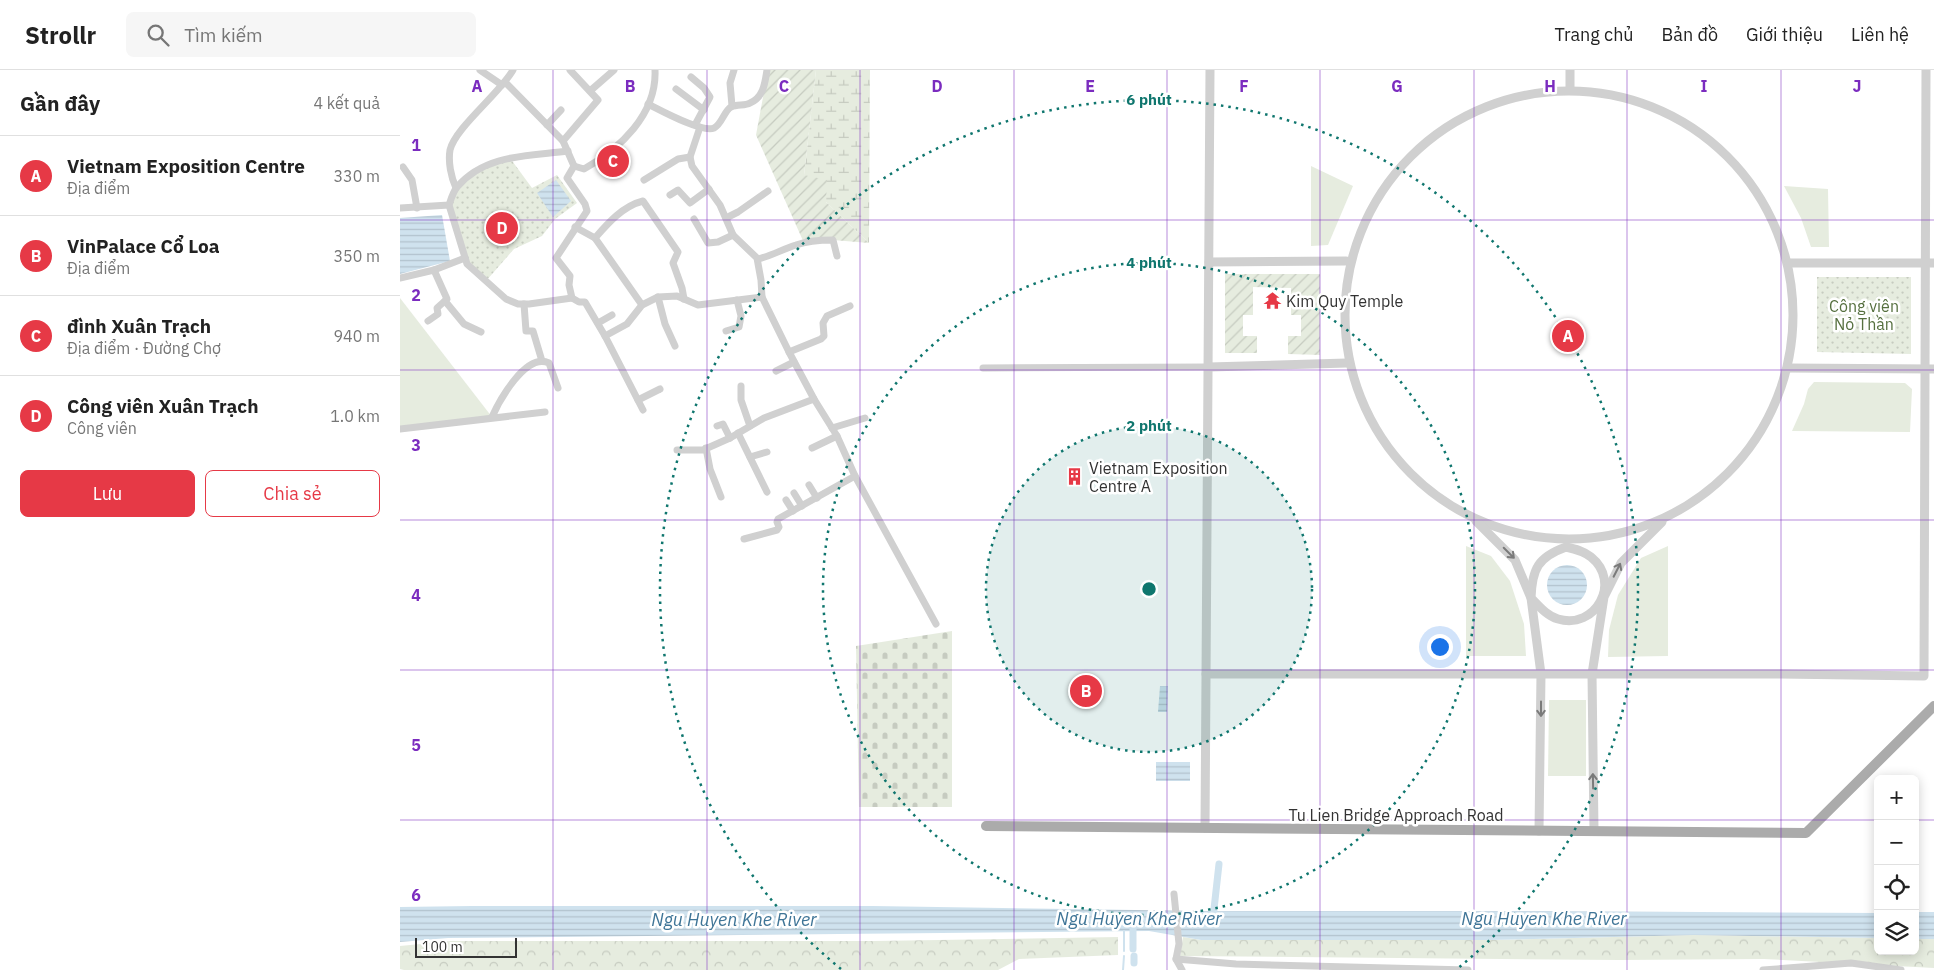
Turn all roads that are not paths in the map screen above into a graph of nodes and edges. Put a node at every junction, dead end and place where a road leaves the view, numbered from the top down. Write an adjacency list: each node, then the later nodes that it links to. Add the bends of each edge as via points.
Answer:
1 (480, 70): 12 (street)
2 (513, 70): 12 (street)
3 (570, 70): 15 (street)
4 (614, 70): 15 (street)
5 (655, 70): 16 (street)
6 (734, 70): 17 (street, via 730,83)
7 (768, 70): 17 (street, via 760,96 750,104)
8 (1210, 70): 44 (street)
9 (1570, 70): 13 (street)
10 (1926, 70): 46 (street)
11 (691, 76): 19 (street, via 710,97)
12 (504, 84): 20 (street); 28 (street, via 452,145 450,160)
13 (1570, 87): 43 (street, via 1488,105 1422,149 1368,206); 45 (street, via 1648,104 1683,122 1703,137 1726,156 1769,212 1784,241)
14 (676, 89): 19 (street)
15 (590, 91): 22 (street, via 598,102)
16 (648, 104): 21 (street); 25 (street, via 629,136 604,158 584,169)
17 (732, 106): 21 (street, via 714,128)
18 (560, 110): 20 (street)
19 (704, 110): 21 (street)
20 (547, 125): 22 (street)
21 (697, 126): 24 (street)
22 (563, 141): 23 (street)
23 (568, 151): 25 (street); 28 (street, via 485,164)
24 (690, 157): 27 (street, via 678,159); 29 (street, via 692,166)
25 (574, 166): 37 (street, via 566,178 587,211)
26 (403, 167): 34 (street, via 412,180)
27 (644, 180)
28 (456, 188): 32 (street)
29 (708, 189): 31 (street, via 690,203 678,190); 35 (street)
30 (768, 191): 35 (street)
31 (670, 195)
32 (448, 204): 34 (street); 41 (street)
33 (400, 208): 34 (street)
34 (417, 208)
35 (726, 218): 38 (street)
36 (694, 219): 38 (street, via 708,243)
37 (575, 227): 39 (street); 51 (street, via 556,258 570,276)
38 (733, 235): 42 (street)
39 (595, 238): 52 (street, via 618,214 634,203 643,202 678,252 673,263); 56 (street)
40 (837, 256): 42 (street, via 835,243 827,240 796,245)
41 (465, 258): 47 (street); 55 (street, via 467,264 506,299)
42 (758, 259): 50 (street)
43 (1346, 261): 44 (street); 68 (street, via 1343,303)
44 (1209, 262): 69 (street)
45 (1789, 263): 46 (street); 71 (street, via 1793,293)
46 (1930, 263): 72 (street)
47 (434, 270): 48 (street); 54 (street, via 447,295)
48 (400, 278)
49 (658, 297): 52 (street); 56 (street); 64 (street)
50 (762, 297): 53 (street); 65 (street)
51 (572, 298): 55 (street); 60 (street, via 585,302)
52 (684, 298): 53 (street, via 698,305)
53 (737, 300): 61 (street, via 740,323)
54 (445, 301): 59 (street, via 437,308 438,314); 62 (street, via 464,324)
55 (524, 304): 66 (street, via 526,331 532,331)
56 (642, 305): 63 (street, via 627,324)
57 (850, 306): 65 (street, via 827,316 822,339)
58 (612, 315): 60 (street)
59 (428, 321)
60 (598, 324): 63 (street)
61 (726, 331)
62 (481, 332)
63 (605, 336): 78 (street)
64 (674, 346)
65 (789, 352): 67 (street)
66 (542, 361): 75 (street, via 550,366); 81 (street, via 516,379 505,392)
67 (794, 362): 73 (street); 77 (street)
68 (1347, 363): 69 (street); 105 (street, via 1384,439 1407,469 1439,499)
69 (1208, 367): 70 (street); 111 (street)
70 (983, 368)
71 (1788, 368): 72 (street); 104 (street, via 1768,416 1753,439 1723,475 1699,497)
72 (1929, 369): 113 (street, via 1924,676)
73 (776, 371)
74 (741, 386): 84 (street, via 741,400)
75 (558, 388)
76 (660, 389): 78 (street)
77 (814, 399): 84 (street); 86 (street)
78 (638, 400): 79 (street)
79 (643, 410)
80 (546, 412): 81 (street)
81 (492, 418): 85 (street)
82 (865, 418): 86 (street)
83 (717, 426): 89 (street, via 723,424)
84 (750, 426): 87 (street)
85 (400, 428)
86 (832, 428): 88 (street)
87 (738, 433): 89 (street); 94 (street)
88 (837, 436): 91 (street); 95 (street)
89 (730, 438): 90 (street)
90 (706, 448): 92 (street); 99 (street)
91 (812, 448)
92 (677, 450)
93 (768, 452): 94 (street)
94 (750, 457): 97 (street)
95 (855, 476): 100 (street); 110 (street)
96 (810, 485): 100 (street)
97 (767, 492)
98 (794, 493): 102 (street)
99 (721, 497)
100 (817, 498): 102 (street)
101 (786, 500): 103 (street)
102 (802, 506): 103 (street)
103 (793, 511): 106 (street, via 777,520 777,530)
104 (1668, 516): 107 (street, via 1630,535); 109 (street, one-way to 104, via 1621,563)
105 (1474, 519): 107 (street, via 1517,535); 108 (street, one-way to 108, via 1515,560)
106 (744, 539)
107 (1566, 547): 108 (street, via 1539,563 1534,573); 109 (street, via 1581,551 1598,564 1603,575)
108 (1531, 598): 109 (street, via 1546,614 1568,621 1589,615); 112 (street)
109 (1604, 598): 113 (street)
110 (936, 624)
111 (1206, 674): 112 (street); 116 (street)
112 (1541, 674): 113 (street); 118 (street, one-way to 118)
113 (1592, 674): 117 (street, one-way to 113)
114 (1934, 706): 117 (main road, Tu Lien Bridge Approach Road, via 1806,833)
115 (986, 826): 116 (main road, Tu Lien Bridge Approach Road)
116 (1205, 828): 118 (main road, Tu Lien Bridge Approach Road)
117 (1594, 830): 118 (main road, Tu Lien Bridge Approach Road)
118 (1539, 831)
119 (1174, 894): 120 (street, via 1179,944)
120 (1176, 958): 121 (street); 122 (street, via 1236,964)
121 (1182, 970)
122 (1468, 970)
123 (1763, 970): 124 (street, via 1851,963)
124 (1902, 970)

